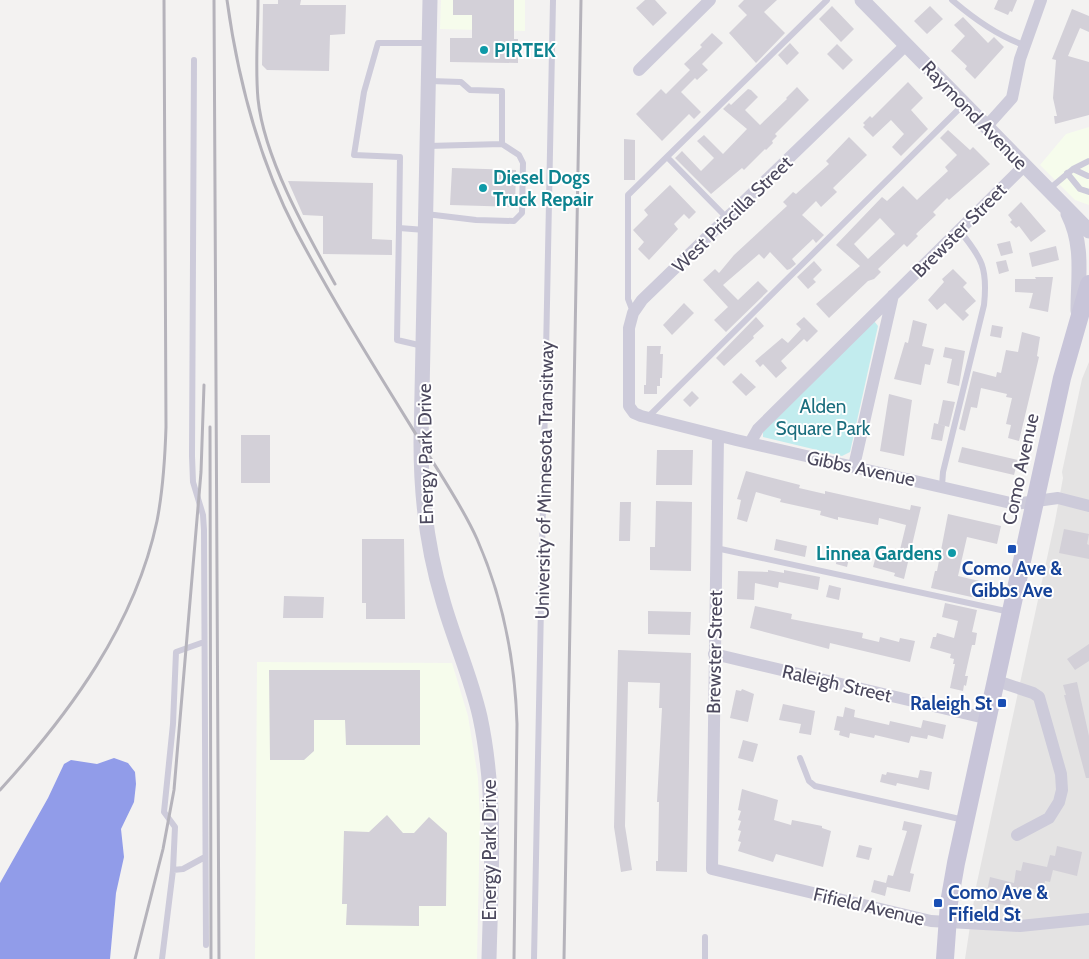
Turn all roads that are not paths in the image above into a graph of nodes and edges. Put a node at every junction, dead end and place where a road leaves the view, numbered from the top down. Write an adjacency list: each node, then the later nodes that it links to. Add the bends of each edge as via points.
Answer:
1 (430, 0): 8 (street, Energy Park Drive)
2 (553, 0): 64 (lane, University of Minnesota Transitway)
3 (710, 0): 12 (street)
4 (827, 0): 18 (lane)
5 (862, 0): 10 (street, Raymond Avenue)
6 (952, 0): 9 (lane, via 1010,40)
7 (1041, 0): 9 (street)
8 (429, 43): 13 (street, Energy Park Drive); 29 (lane, via 378,43 364,92 354,155 400,158)
9 (1024, 44): 15 (street, via 1012,98)
10 (906, 45): 14 (street, Raymond Avenue); 28 (street, West Priscilla Street)
11 (194, 60): 48 (lane, via 192,456 193,482 204,530)
12 (639, 70)
13 (428, 81): 16 (lane, via 461,82 470,90 502,91); 17 (street, Energy Park Drive)
14 (964, 104): 15 (street, Raymond Avenue); 39 (lane)
15 (986, 127): 20 (street, Raymond Avenue)
16 (502, 144): 17 (lane); 27 (lane, via 519,156 523,163 522,214 514,221)
17 (427, 146): 27 (street, Energy Park Drive)
18 (667, 157): 28 (lane); 35 (lane, via 628,195 628,299)
19 (1089, 161): 21 (lane)
20 (1024, 166): 24 (street, Raymond Avenue); 30 (street, Brewster Street)
21 (1074, 169): 22 (lane); 23 (lane)
22 (1067, 173): 24 (lane); 25 (lane, via 1080,189)
23 (1088, 176)
24 (1048, 190): 26 (street, Raymond Avenue)
25 (1089, 192)
26 (1064, 206): 32 (street, Raymond Avenue); 36 (street, via 1080,248)
27 (426, 214): 31 (street, Energy Park Drive)
28 (727, 218): 35 (street, West Priscilla Street, via 642,300)
29 (399, 228): 31 (lane); 37 (lane, via 396,340)
30 (959, 230): 34 (street, Brewster Street); 43 (lane, via 977,252 986,282 984,305)
31 (426, 231): 37 (street, Energy Park Drive)
32 (1089, 231)
33 (1089, 284): 36 (main road, Como Avenue)
34 (893, 295): 41 (street, Brewster Street, via 758,429); 42 (street)
35 (633, 313): 38 (street, West Priscilla Street, via 629,328 628,398)
36 (1078, 319): 44 (main road, Como Avenue)
37 (424, 347): 63 (street, Energy Park Drive, via 421,465 427,534 443,603 478,709 488,767 491,818)
38 (634, 413): 39 (street, Gibbs Avenue)
39 (647, 418): 40 (street, Gibbs Avenue)
40 (718, 436): 41 (street, Gibbs Avenue); 46 (street, Brewster Street)
41 (750, 443): 42 (street, Gibbs Avenue)
42 (854, 466): 43 (street, Gibbs Avenue)
43 (942, 486): 44 (street, Gibbs Avenue, via 1015,504)
44 (1036, 501): 45 (street, Gibbs Avenue, via 1058,498); 47 (main road, Como Avenue)
45 (1089, 506)
46 (716, 548): 47 (lane); 49 (street, Brewster Street)
47 (1011, 613): 50 (main road, Como Avenue)
48 (204, 642): 55 (lane); 57 (lane, via 176,652 164,812 175,827)
49 (714, 654): 51 (street, Raleigh Street); 56 (street, Brewster Street)
50 (997, 681): 51 (main road, Como Avenue); 54 (street, via 1039,697 1062,780 1061,796 1053,813)
51 (989, 719): 53 (main road, Como Avenue)
52 (800, 758): 53 (lane, via 815,786)
53 (966, 820): 59 (main road, Como Avenue)
54 (1017, 835)
55 (205, 857): 57 (lane, via 183,869); 61 (lane)
56 (712, 869): 59 (street, Fifield Avenue, via 930,921)
57 (172, 870): 62 (lane)
58 (1089, 919): 59 (street, Fifield Avenue, via 1020,926)
59 (947, 922): 66 (main road, Como Avenue)
60 (705, 937): 65 (lane)
61 (206, 946)
62 (162, 959)
63 (489, 959)
64 (534, 959)
65 (704, 959)
66 (945, 959)

